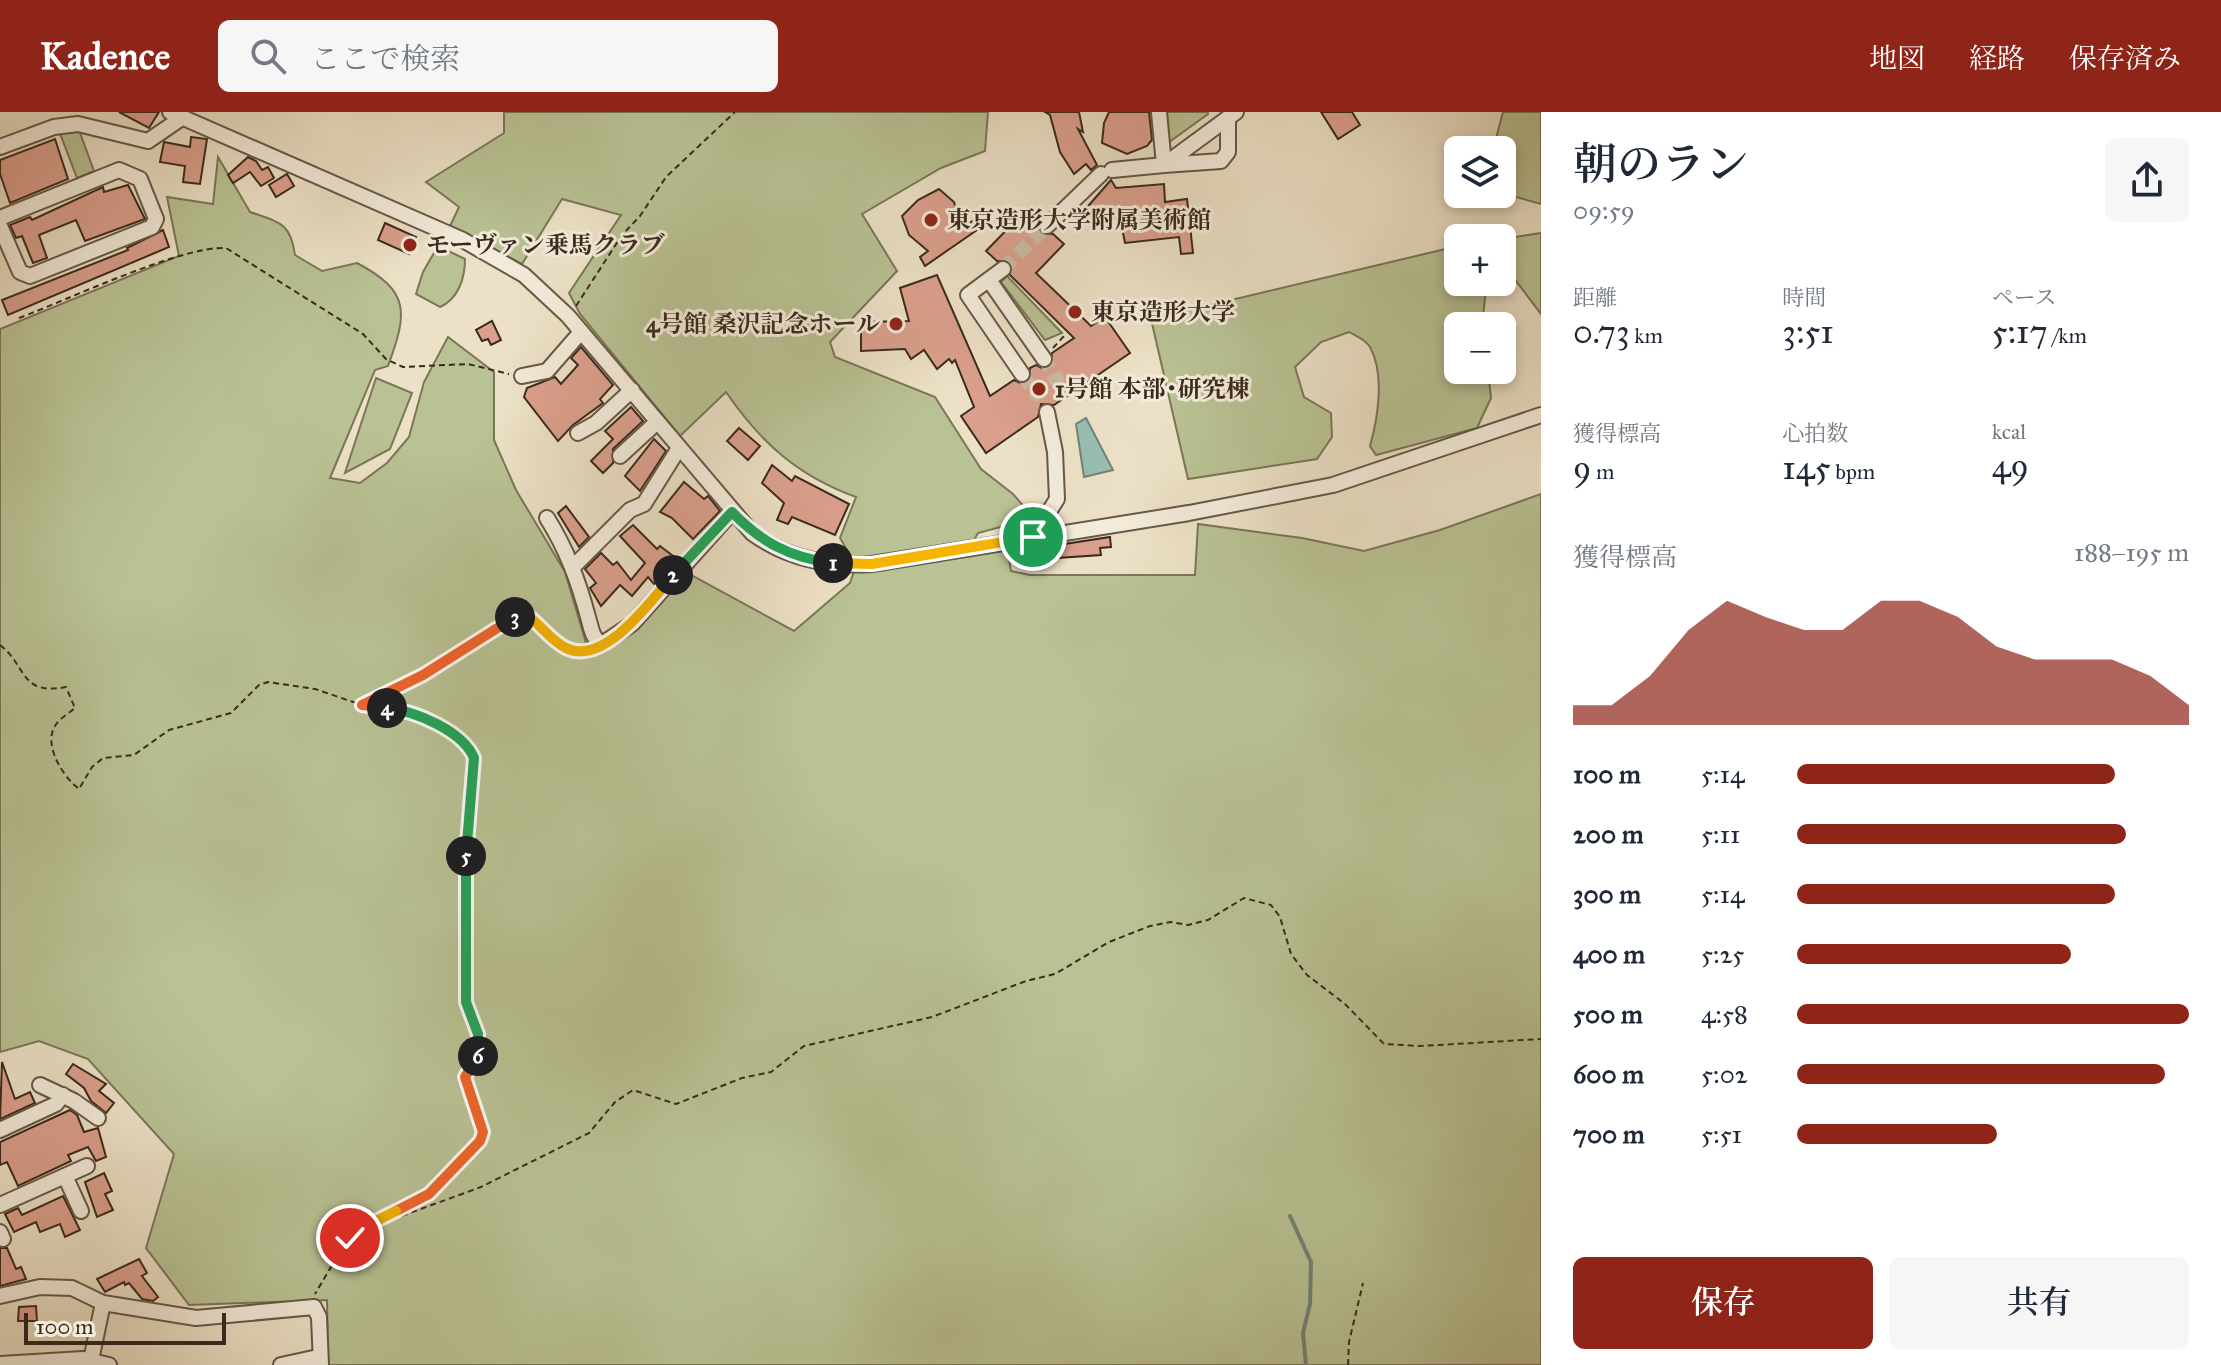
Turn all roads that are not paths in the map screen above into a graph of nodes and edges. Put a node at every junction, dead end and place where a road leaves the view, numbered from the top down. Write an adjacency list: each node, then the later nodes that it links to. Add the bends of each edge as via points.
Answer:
1 (1159, 112): 5 (street)
2 (177, 115): 4 (street, via 148,141 78,124); 11 (street, via 463,240 524,275)
3 (1225, 117): 5 (street); 5 (street, via 1228,152 1221,161)
4 (0, 147)
5 (1164, 165): 8 (street, via 1107,172)
6 (0, 218): 7 (street, via 119,170 140,179 156,219 152,227 26,277)
7 (0, 226)
8 (1047, 226)
9 (1003, 269): 10 (street)
10 (989, 280): 12 (street); 13 (street, via 968,295)
11 (581, 332): 14 (street, via 547,371); 15 (street)
12 (1046, 356)
13 (1022, 374)
14 (522, 376)
15 (632, 390): 18 (street); 19 (street)
16 (1047, 412): 24 (street, via 1057,499)
17 (1541, 415): 24 (street, via 1333,485)
18 (657, 422): 20 (street); 21 (street)
19 (578, 433)
20 (679, 448): 22 (street); 25 (street, via 644,504 630,510)
21 (620, 456)
22 (732, 512): 24 (street, via 752,533 786,553 848,566); 25 (street, via 632,624 610,640 599,643)
23 (547, 518): 25 (street)
24 (1033, 537)
25 (574, 566)
26 (40, 1085): 27 (street)
27 (63, 1095): 28 (street); 29 (street, via 56,1104)
28 (98, 1118)
29 (0, 1130)
30 (87, 1166): 31 (street)
31 (65, 1176): 32 (street); 33 (street)
32 (0, 1205)
33 (81, 1211)
34 (0, 1296): 35 (street, via 40,1287 72,1288)
35 (103, 1303): 36 (street, via 196,1318 314,1307); 37 (street)
36 (320, 1361): 40 (street)
37 (91, 1362): 38 (street); 39 (street)
38 (8, 1364)
39 (109, 1365)
40 (281, 1365)

